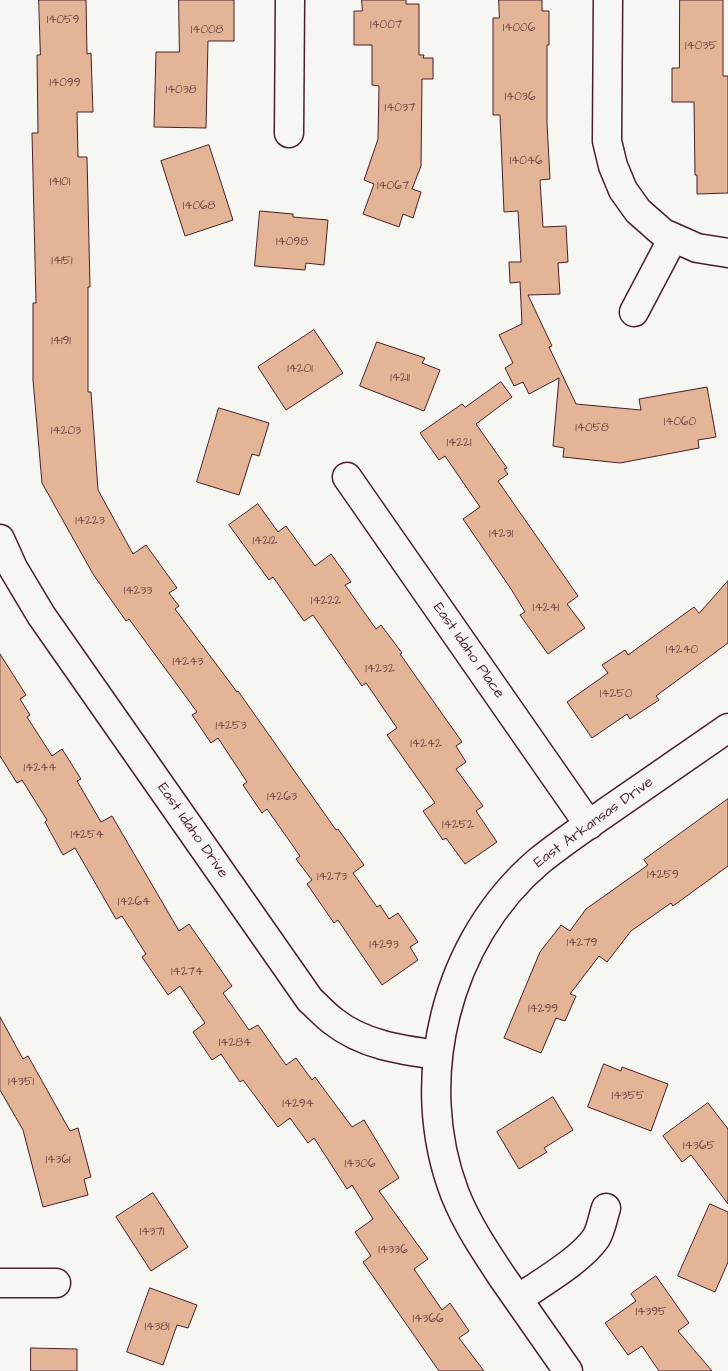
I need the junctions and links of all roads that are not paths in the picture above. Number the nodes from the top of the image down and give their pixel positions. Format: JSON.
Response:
{"nodes":[{"id":1,"x":290,"y":0,"type":"edge"},
{"id":2,"x":608,"y":0,"type":"edge"},
{"id":3,"x":289,"y":133,"type":"dead end"},
{"id":4,"x":673,"y":238,"type":"junction"},
{"id":5,"x":728,"y":253,"type":"edge"},
{"id":6,"x":634,"y":312,"type":"dead end"},
{"id":7,"x":347,"y":477,"type":"dead end"},
{"id":8,"x":0,"y":539,"type":"edge"},
{"id":9,"x":728,"y":728,"type":"edge"},
{"id":10,"x":589,"y":825,"type":"junction"},
{"id":11,"x":438,"y":1055,"type":"junction"},
{"id":12,"x":606,"y":1208,"type":"dead end"},
{"id":13,"x":0,"y":1282,"type":"edge"},
{"id":14,"x":56,"y":1282,"type":"dead end"},
{"id":15,"x":518,"y":1299,"type":"junction"},
{"id":16,"x":568,"y":1371,"type":"edge"}],
"edges":[{"from":1,"to":3,"type":"street"},
{"from":2,"to":4,"type":"street"},
{"from":4,"to":5,"type":"street"},
{"from":4,"to":6,"type":"street"},
{"from":7,"to":10,"type":"street","name":"East Idaho Place"},
{"from":8,"to":11,"type":"street","name":"East Idaho Drive"},
{"from":9,"to":10,"type":"street","name":"East Arkansas Drive"},
{"from":10,"to":11,"type":"street","name":"East Arkansas Drive"},
{"from":11,"to":15,"type":"street","name":"East Arkansas Drive"},
{"from":12,"to":15,"type":"street"},
{"from":13,"to":14,"type":"street"},
{"from":15,"to":16,"type":"street","name":"East Arkansas Drive"}]}
